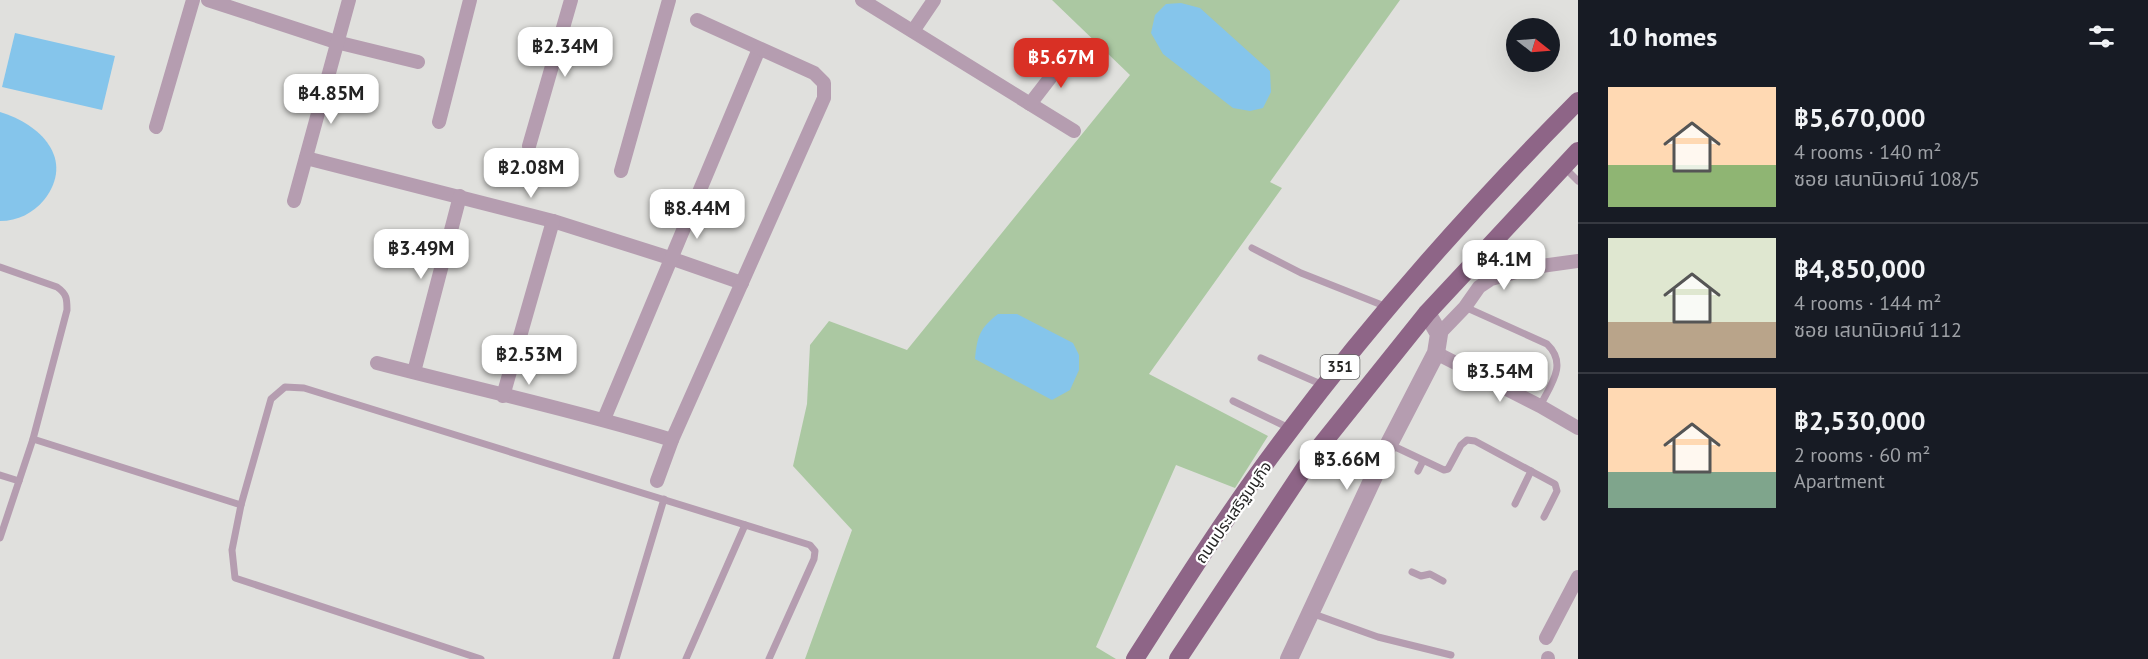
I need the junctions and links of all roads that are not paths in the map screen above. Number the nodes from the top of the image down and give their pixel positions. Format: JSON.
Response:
{"nodes":[{"id":1,"x":193,"y":0,"type":"edge"},
{"id":2,"x":208,"y":0,"type":"edge"},
{"id":3,"x":349,"y":0,"type":"edge"},
{"id":4,"x":470,"y":0,"type":"edge"},
{"id":5,"x":572,"y":0,"type":"edge"},
{"id":6,"x":669,"y":0,"type":"edge"},
{"id":7,"x":862,"y":0,"type":"edge"},
{"id":8,"x":934,"y":0,"type":"edge"},
{"id":9,"x":697,"y":20,"type":"dead end"},
{"id":10,"x":913,"y":31,"type":"junction"},
{"id":11,"x":336,"y":42,"type":"junction"},
{"id":12,"x":759,"y":49,"type":"junction"},
{"id":13,"x":1067,"y":56,"type":"dead end"},
{"id":14,"x":418,"y":62,"type":"dead end"},
{"id":15,"x":1578,"y":101,"type":"edge"},
{"id":16,"x":1030,"y":104,"type":"junction"},
{"id":17,"x":439,"y":122,"type":"dead end"},
{"id":18,"x":156,"y":127,"type":"dead end"},
{"id":19,"x":1074,"y":131,"type":"dead end"},
{"id":20,"x":529,"y":147,"type":"dead end"},
{"id":21,"x":1578,"y":151,"type":"edge"},
{"id":22,"x":306,"y":158,"type":"junction"},
{"id":23,"x":1563,"y":167,"type":"junction"},
{"id":24,"x":621,"y":171,"type":"dead end"},
{"id":25,"x":1578,"y":181,"type":"edge"},
{"id":26,"x":460,"y":196,"type":"junction"},
{"id":27,"x":294,"y":201,"type":"dead end"},
{"id":28,"x":553,"y":221,"type":"junction"},
{"id":29,"x":1252,"y":248,"type":"dead end"},
{"id":30,"x":673,"y":259,"type":"junction"},
{"id":31,"x":1578,"y":261,"type":"edge"},
{"id":32,"x":0,"y":267,"type":"edge"},
{"id":33,"x":742,"y":283,"type":"junction"},
{"id":34,"x":1465,"y":307,"type":"junction"},
{"id":35,"x":1389,"y":308,"type":"junction"},
{"id":36,"x":1427,"y":313,"type":"junction"},
{"id":37,"x":1439,"y":334,"type":"junction"},
{"id":38,"x":1436,"y":353,"type":"junction"},
{"id":39,"x":1261,"y":357,"type":"dead end"},
{"id":40,"x":377,"y":363,"type":"dead end"},
{"id":41,"x":414,"y":372,"type":"junction"},
{"id":42,"x":1325,"y":386,"type":"junction"},
{"id":43,"x":503,"y":396,"type":"junction"},
{"id":44,"x":1233,"y":401,"type":"dead end"},
{"id":45,"x":1540,"y":406,"type":"junction"},
{"id":46,"x":604,"y":419,"type":"junction"},
{"id":47,"x":1578,"y":428,"type":"edge"},
{"id":48,"x":1291,"y":429,"type":"junction"},
{"id":49,"x":33,"y":440,"type":"junction"},
{"id":50,"x":672,"y":440,"type":"junction"},
{"id":51,"x":1389,"y":444,"type":"junction"},
{"id":52,"x":1424,"y":460,"type":"junction"},
{"id":53,"x":1418,"y":471,"type":"dead end"},
{"id":54,"x":1531,"y":471,"type":"junction"},
{"id":55,"x":0,"y":475,"type":"edge"},
{"id":56,"x":19,"y":481,"type":"junction"},
{"id":57,"x":657,"y":481,"type":"dead end"},
{"id":58,"x":664,"y":499,"type":"junction"},
{"id":59,"x":1515,"y":504,"type":"dead end"},
{"id":60,"x":241,"y":505,"type":"junction"},
{"id":61,"x":1544,"y":517,"type":"dead end"},
{"id":62,"x":745,"y":525,"type":"junction"},
{"id":63,"x":0,"y":538,"type":"edge"},
{"id":64,"x":1412,"y":572,"type":"dead end"},
{"id":65,"x":1578,"y":577,"type":"edge"},
{"id":66,"x":1443,"y":581,"type":"dead end"},
{"id":67,"x":1311,"y":613,"type":"junction"},
{"id":68,"x":1546,"y":638,"type":"dead end"},
{"id":69,"x":1451,"y":655,"type":"dead end"},
{"id":70,"x":481,"y":659,"type":"edge"},
{"id":71,"x":616,"y":659,"type":"edge"},
{"id":72,"x":686,"y":659,"type":"edge"},
{"id":73,"x":769,"y":659,"type":"edge"},
{"id":74,"x":1135,"y":659,"type":"edge"},
{"id":75,"x":1178,"y":659,"type":"edge"},
{"id":76,"x":1289,"y":659,"type":"edge"}],
"edges":[{"from":1,"to":18,"type":"street"},
{"from":2,"to":11,"type":"street"},
{"from":3,"to":11,"type":"street"},
{"from":4,"to":17,"type":"street"},
{"from":5,"to":20,"type":"street"},
{"from":6,"to":24,"type":"street"},
{"from":7,"to":10,"type":"street"},
{"from":8,"to":10,"type":"street"},
{"from":9,"to":12,"type":"street"},
{"from":10,"to":16,"type":"street"},
{"from":11,"to":14,"type":"street"},
{"from":11,"to":22,"type":"street"},
{"from":12,"to":30,"type":"street"},
{"from":12,"to":33,"type":"street"},
{"from":13,"to":16,"type":"street"},
{"from":15,"to":35,"type":"main road","name":"ถนนประเสริฐมนูกิจ","number":"351"},
{"from":16,"to":19,"type":"street"},
{"from":21,"to":23,"type":"main road","name":"ถนนประเสริฐมนูกิจ","number":"351"},
{"from":22,"to":26,"type":"street"},
{"from":22,"to":27,"type":"street"},
{"from":23,"to":25,"type":"lane"},
{"from":23,"to":36,"type":"main road","name":"ถนนประเสริฐมนูกิจ","number":"351"},
{"from":26,"to":28,"type":"street"},
{"from":26,"to":41,"type":"street"},
{"from":28,"to":30,"type":"street"},
{"from":28,"to":43,"type":"street"},
{"from":29,"to":35,"type":"lane"},
{"from":30,"to":33,"type":"street"},
{"from":30,"to":46,"type":"street"},
{"from":31,"to":34,"type":"street"},
{"from":32,"to":49,"type":"lane"},
{"from":33,"to":50,"type":"street"},
{"from":34,"to":37,"type":"street"},
{"from":34,"to":45,"type":"lane"},
{"from":35,"to":42,"type":"main road","name":"ถนนประเสริฐมนูกิจ","number":"351"},
{"from":36,"to":37,"type":"street"},
{"from":36,"to":75,"type":"main road","name":"ถนนประเสริฐมนูกิจ","number":"351"},
{"from":37,"to":38,"type":"street"},
{"from":38,"to":45,"type":"street"},
{"from":38,"to":51,"type":"street"},
{"from":39,"to":42,"type":"lane"},
{"from":40,"to":41,"type":"street"},
{"from":41,"to":43,"type":"street"},
{"from":42,"to":48,"type":"main road","name":"ถนนประเสริฐมนูกิจ","number":"351"},
{"from":43,"to":46,"type":"street"},
{"from":44,"to":48,"type":"lane"},
{"from":45,"to":47,"type":"street"},
{"from":46,"to":50,"type":"street"},
{"from":48,"to":74,"type":"main road","name":"ถนนประเสริฐมนูกิจ","number":"351"},
{"from":49,"to":56,"type":"lane"},
{"from":49,"to":60,"type":"lane"},
{"from":50,"to":57,"type":"street"},
{"from":51,"to":52,"type":"lane"},
{"from":51,"to":67,"type":"street"},
{"from":52,"to":53,"type":"lane"},
{"from":52,"to":54,"type":"lane"},
{"from":54,"to":59,"type":"lane"},
{"from":54,"to":61,"type":"lane"},
{"from":55,"to":56,"type":"lane"},
{"from":56,"to":63,"type":"lane"},
{"from":58,"to":60,"type":"lane"},
{"from":58,"to":62,"type":"lane"},
{"from":58,"to":71,"type":"lane"},
{"from":60,"to":70,"type":"lane"},
{"from":62,"to":72,"type":"lane"},
{"from":62,"to":73,"type":"lane"},
{"from":64,"to":66,"type":"lane"},
{"from":65,"to":68,"type":"street"},
{"from":67,"to":69,"type":"lane"},
{"from":67,"to":76,"type":"street"}]}
